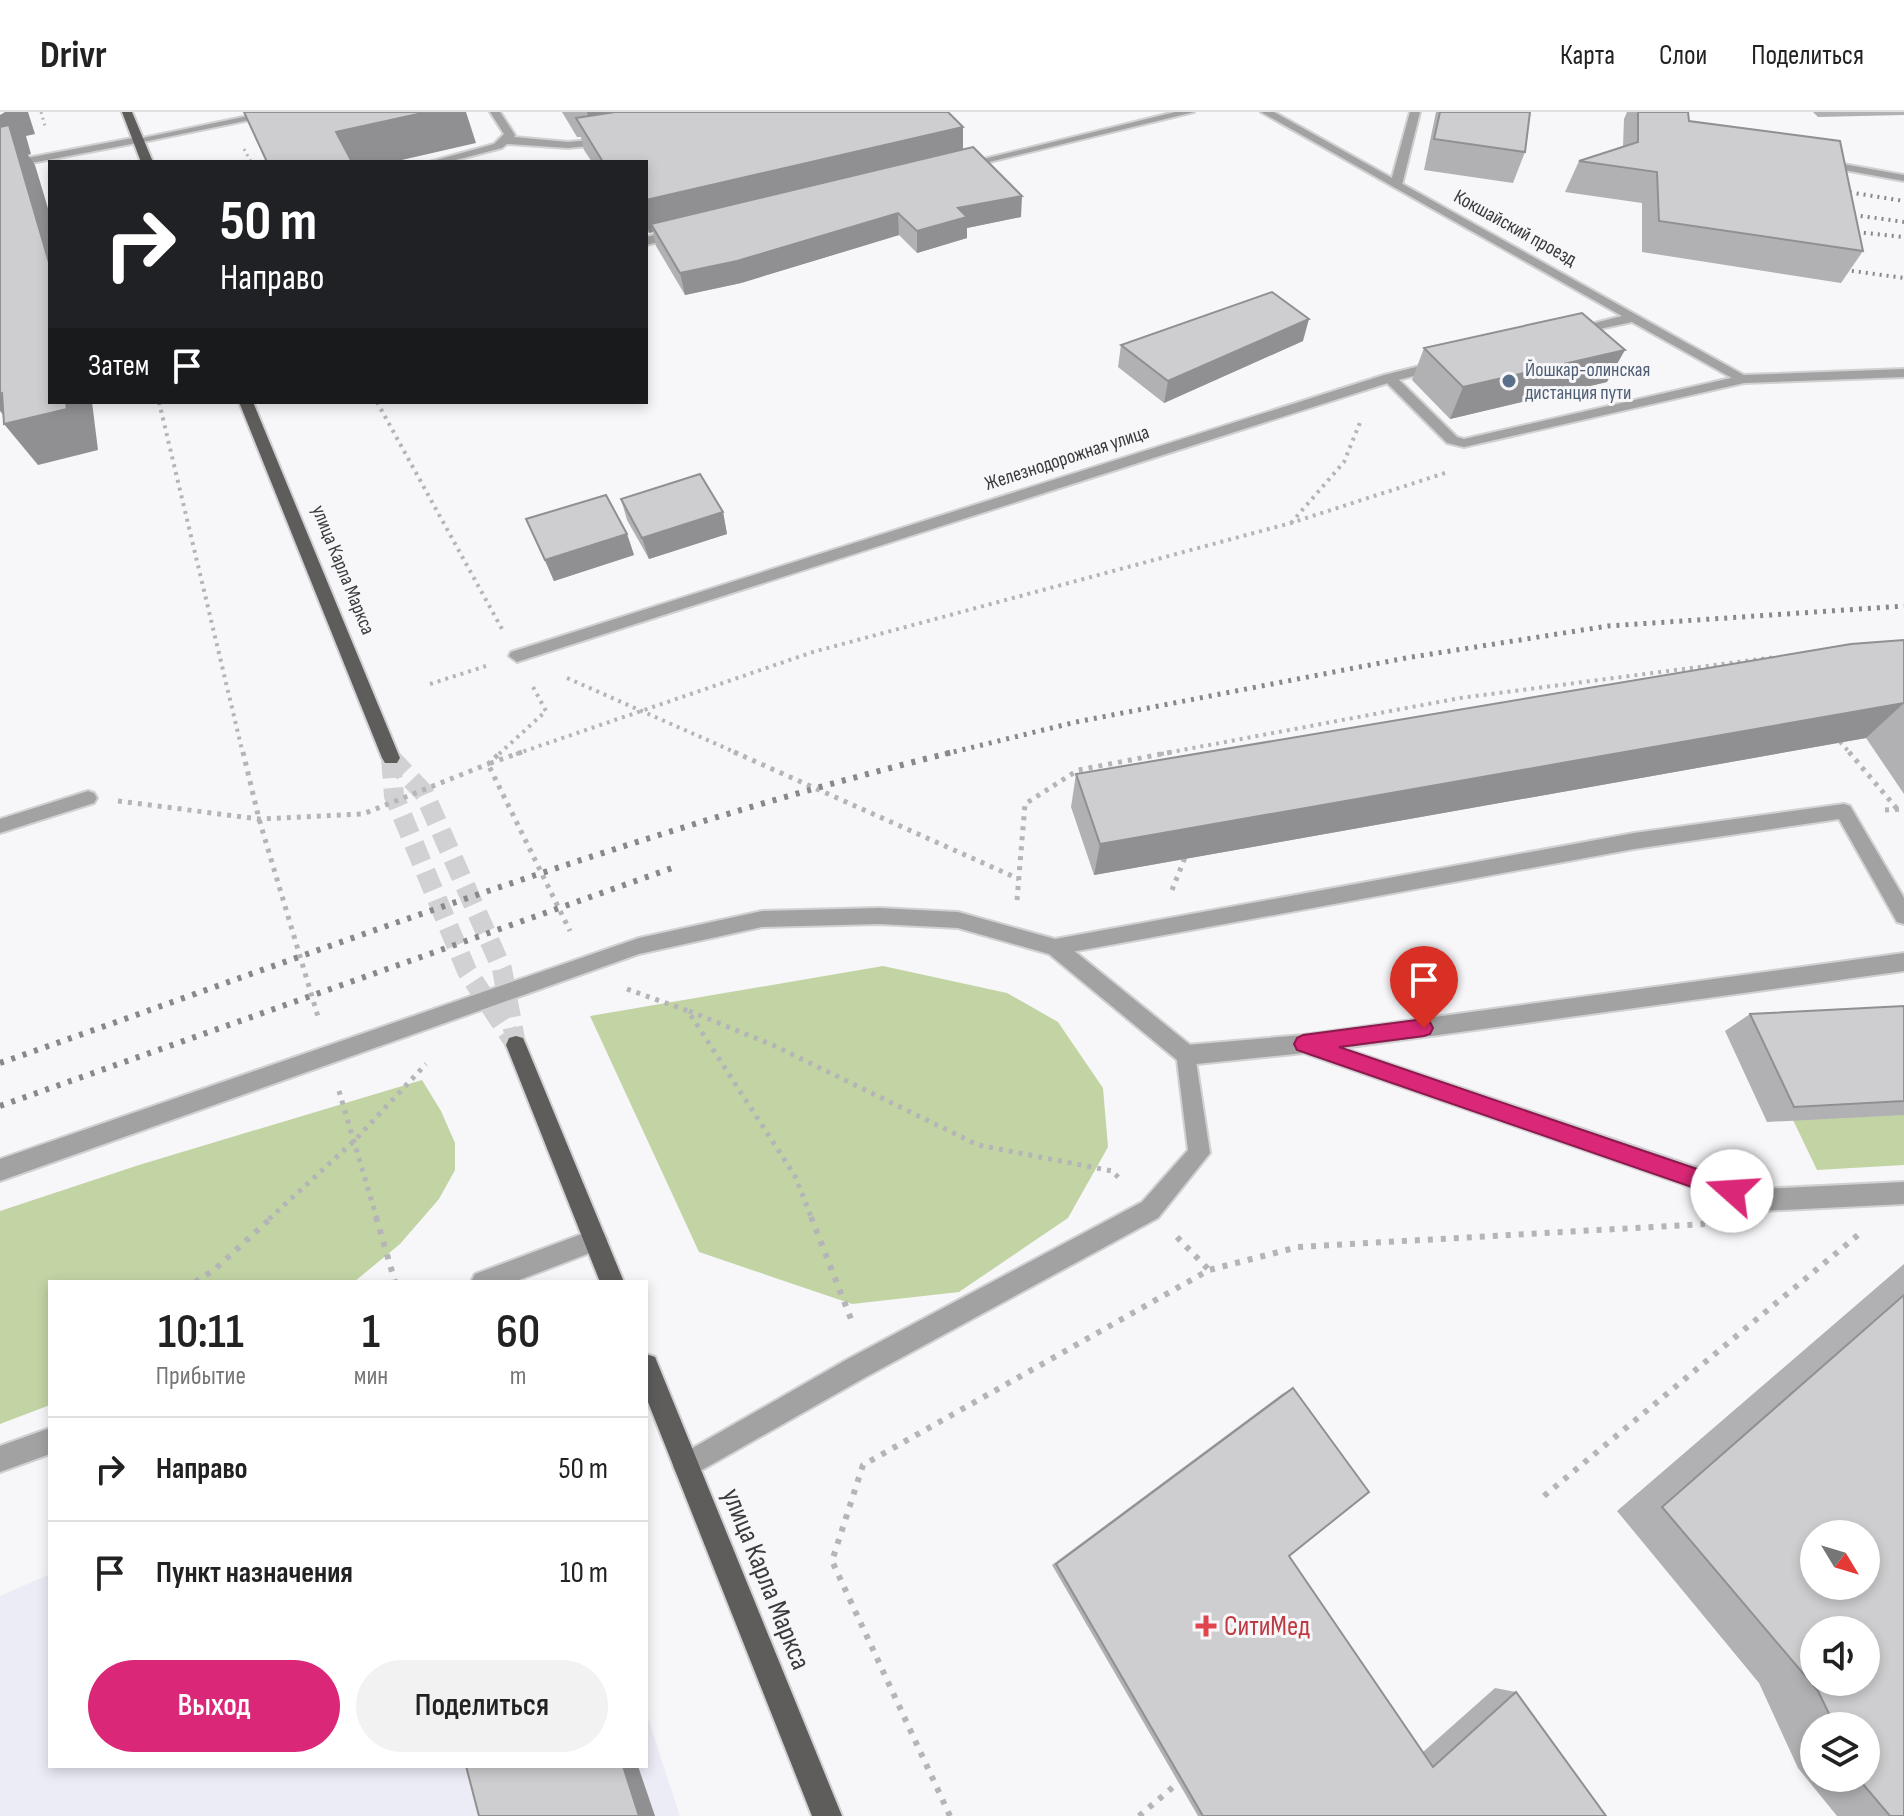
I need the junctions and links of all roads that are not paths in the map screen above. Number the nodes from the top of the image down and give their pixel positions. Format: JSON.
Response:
{"nodes":[{"id":1,"x":127,"y":112,"type":"edge"},
{"id":2,"x":284,"y":112,"type":"edge"},
{"id":3,"x":495,"y":112,"type":"edge"},
{"id":4,"x":1189,"y":112,"type":"edge"},
{"id":5,"x":1266,"y":112,"type":"edge"},
{"id":6,"x":1415,"y":112,"type":"edge"},
{"id":7,"x":622,"y":139,"type":"edge"},
{"id":8,"x":138,"y":140,"type":"junction"},
{"id":9,"x":504,"y":140,"type":"junction"},
{"id":10,"x":1803,"y":158,"type":"edge"},
{"id":11,"x":146,"y":160,"type":"edge"},
{"id":12,"x":443,"y":160,"type":"edge"},
{"id":13,"x":0,"y":166,"type":"edge"},
{"id":14,"x":941,"y":171,"type":"edge"},
{"id":15,"x":1904,"y":178,"type":"edge"},
{"id":16,"x":1396,"y":185,"type":"junction"},
{"id":17,"x":693,"y":230,"type":"edge"},
{"id":18,"x":648,"y":241,"type":"edge"},
{"id":19,"x":1635,"y":317,"type":"junction"},
{"id":20,"x":1558,"y":336,"type":"edge"},
{"id":21,"x":1451,"y":363,"type":"edge"},
{"id":22,"x":1904,"y":373,"type":"edge"},
{"id":23,"x":1389,"y":378,"type":"junction"},
{"id":24,"x":1744,"y":379,"type":"junction"},
{"id":25,"x":247,"y":404,"type":"edge"},
{"id":26,"x":517,"y":656,"type":"road end"},
{"id":27,"x":391,"y":758,"type":"dead end"},
{"id":28,"x":88,"y":798,"type":"road end"},
{"id":29,"x":0,"y":826,"type":"edge"},
{"id":30,"x":1904,"y":916,"type":"edge"},
{"id":31,"x":1055,"y":947,"type":"junction"},
{"id":32,"x":1904,"y":962,"type":"edge"},
{"id":33,"x":1303,"y":1044,"type":"junction"},
{"id":34,"x":516,"y":1045,"type":"tunnel mouth"},
{"id":35,"x":1187,"y":1055,"type":"junction"},
{"id":36,"x":0,"y":1170,"type":"edge"},
{"id":37,"x":1904,"y":1193,"type":"edge"},
{"id":38,"x":595,"y":1240,"type":"junction"},
{"id":39,"x":488,"y":1280,"type":"edge"},
{"id":40,"x":611,"y":1280,"type":"edge"},
{"id":41,"x":648,"y":1371,"type":"edge"},
{"id":42,"x":48,"y":1442,"type":"edge"},
{"id":43,"x":0,"y":1459,"type":"edge"},
{"id":44,"x":686,"y":1466,"type":"junction"},
{"id":45,"x":827,"y":1816,"type":"edge"}],
"edges":[{"from":1,"to":8,"type":"main road"},
{"from":2,"to":8,"type":"street"},
{"from":3,"to":9,"type":"street"},
{"from":4,"to":14,"type":"street"},
{"from":5,"to":16,"type":"street","name":"Кокшайский проезд"},
{"from":6,"to":16,"type":"street"},
{"from":7,"to":9,"type":"street"},
{"from":8,"to":11,"type":"main road"},
{"from":8,"to":13,"type":"street"},
{"from":9,"to":12,"type":"street"},
{"from":10,"to":15,"type":"street"},
{"from":16,"to":19,"type":"street","name":"Кокшайский проезд"},
{"from":17,"to":18,"type":"street"},
{"from":19,"to":20,"type":"street"},
{"from":19,"to":24,"type":"street","name":"Кокшайский проезд"},
{"from":21,"to":23,"type":"street","name":"Железнодорожная улица"},
{"from":22,"to":24,"type":"street"},
{"from":23,"to":24,"type":"street"},
{"from":23,"to":26,"type":"street","name":"Железнодорожная улица"},
{"from":25,"to":27,"type":"main road","name":"улица Карла Маркса"},
{"from":28,"to":29,"type":"street"},
{"from":30,"to":31,"type":"street"},
{"from":31,"to":35,"type":"street"},
{"from":31,"to":36,"type":"street"},
{"from":32,"to":33,"type":"street"},
{"from":33,"to":35,"type":"street"},
{"from":33,"to":37,"type":"street"},
{"from":34,"to":38,"type":"main road"},
{"from":35,"to":44,"type":"street"},
{"from":38,"to":39,"type":"street"},
{"from":38,"to":40,"type":"main road"},
{"from":41,"to":44,"type":"main road","name":"улица Карла Маркса"},
{"from":42,"to":43,"type":"street"},
{"from":44,"to":45,"type":"main road","name":"улица Карла Маркса"}]}
